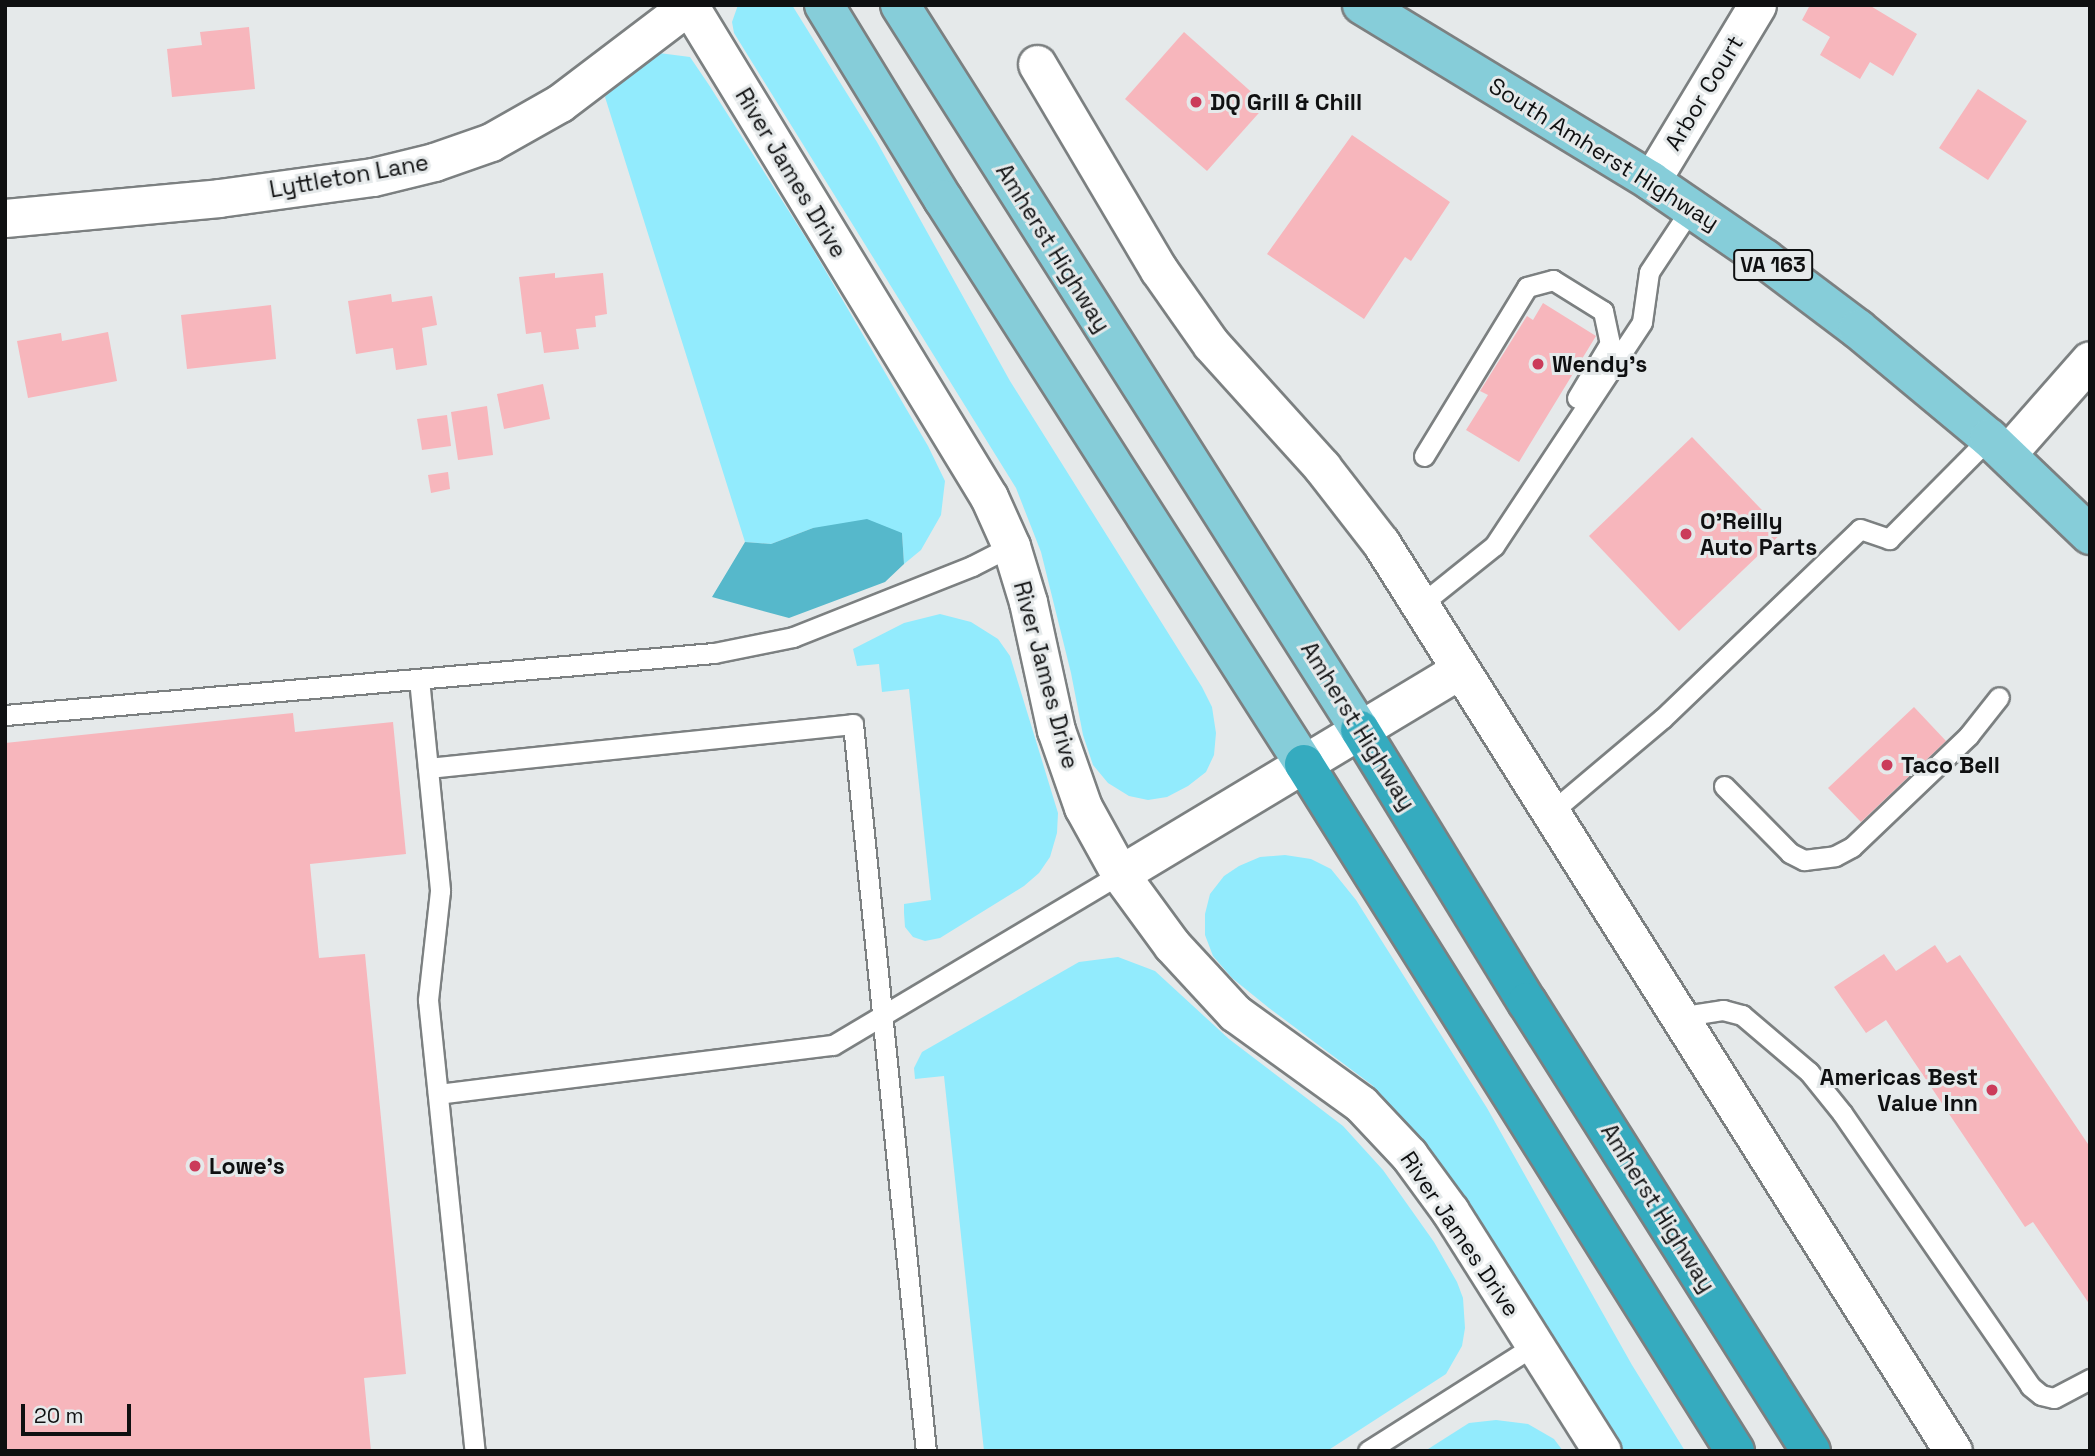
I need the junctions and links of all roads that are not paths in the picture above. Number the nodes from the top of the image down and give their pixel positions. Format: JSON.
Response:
{"nodes":[{"id":1,"x":689,"y":5,"type":"edge"},
{"id":2,"x":824,"y":5,"type":"edge"},
{"id":3,"x":900,"y":5,"type":"edge"},
{"id":4,"x":1362,"y":5,"type":"edge"},
{"id":5,"x":1757,"y":5,"type":"edge"},
{"id":6,"x":1037,"y":64,"type":"dead end"},
{"id":7,"x":1651,"y":181,"type":"junction"},
{"id":8,"x":1692,"y":207,"type":"junction"},
{"id":9,"x":5,"y":218,"type":"edge"},
{"id":10,"x":2090,"y":360,"type":"edge"},
{"id":11,"x":1569,"y":432,"type":"junction"},
{"id":12,"x":1998,"y":447,"type":"junction"},
{"id":13,"x":1424,"y":456,"type":"dead end"},
{"id":14,"x":2090,"y":535,"type":"edge"},
{"id":15,"x":1012,"y":546,"type":"junction"},
{"id":16,"x":1419,"y":606,"type":"junction"},
{"id":17,"x":1459,"y":670,"type":"junction"},
{"id":18,"x":419,"y":679,"type":"junction"},
{"id":19,"x":1999,"y":697,"type":"dead end"},
{"id":20,"x":5,"y":715,"type":"edge"},
{"id":21,"x":1360,"y":730,"type":"junction"},
{"id":22,"x":1304,"y":764,"type":"junction"},
{"id":23,"x":429,"y":768,"type":"junction"},
{"id":24,"x":1724,"y":786,"type":"dead end"},
{"id":25,"x":1549,"y":814,"type":"junction"},
{"id":26,"x":1120,"y":874,"type":"junction"},
{"id":27,"x":1678,"y":1017,"type":"junction"},
{"id":28,"x":883,"y":1018,"type":"junction"},
{"id":29,"x":438,"y":1094,"type":"junction"},
{"id":30,"x":1535,"y":1345,"type":"junction"},
{"id":31,"x":2090,"y":1379,"type":"edge"},
{"id":32,"x":475,"y":1451,"type":"edge"},
{"id":33,"x":926,"y":1451,"type":"edge"},
{"id":34,"x":1368,"y":1451,"type":"edge"},
{"id":35,"x":1602,"y":1451,"type":"edge"},
{"id":36,"x":1735,"y":1451,"type":"edge"},
{"id":37,"x":1811,"y":1451,"type":"edge"},
{"id":38,"x":1954,"y":1451,"type":"edge"}],
"edges":[{"from":1,"to":9,"type":"street","name":"Lyttleton Lane"},
{"from":1,"to":15,"type":"street","name":"River James Drive"},
{"from":2,"to":22,"type":"main road"},
{"from":3,"to":21,"type":"main road","name":"Amherst Highway"},
{"from":4,"to":7,"type":"main road","name":"South Amherst Highway","number":"VA 163"},
{"from":5,"to":7,"type":"street","name":"Arbor Court"},
{"from":6,"to":16,"type":"street"},
{"from":7,"to":8,"type":"main road","name":"South Amherst Highway","number":"VA 163"},
{"from":8,"to":11,"type":"lane"},
{"from":8,"to":12,"type":"main road","name":"South Amherst Highway","number":"VA 163"},
{"from":10,"to":12,"type":"street"},
{"from":11,"to":13,"type":"lane"},
{"from":11,"to":16,"type":"lane"},
{"from":12,"to":14,"type":"main road","name":"South Amherst Highway","number":"VA 163"},
{"from":12,"to":25,"type":"lane"},
{"from":15,"to":18,"type":"lane"},
{"from":15,"to":26,"type":"street","name":"River James Drive"},
{"from":16,"to":17,"type":"street"},
{"from":17,"to":21,"type":"street"},
{"from":17,"to":25,"type":"street"},
{"from":18,"to":20,"type":"lane"},
{"from":18,"to":23,"type":"lane"},
{"from":19,"to":24,"type":"lane"},
{"from":21,"to":22,"type":"street"},
{"from":21,"to":37,"type":"highway","name":"Amherst Highway"},
{"from":22,"to":26,"type":"street"},
{"from":22,"to":36,"type":"highway"},
{"from":23,"to":28,"type":"lane"},
{"from":23,"to":29,"type":"lane"},
{"from":25,"to":27,"type":"street"},
{"from":26,"to":28,"type":"lane"},
{"from":26,"to":30,"type":"street","name":"River James Drive"},
{"from":27,"to":31,"type":"lane"},
{"from":27,"to":38,"type":"street"},
{"from":28,"to":29,"type":"lane"},
{"from":28,"to":33,"type":"lane"},
{"from":29,"to":32,"type":"lane"},
{"from":30,"to":34,"type":"lane"},
{"from":30,"to":35,"type":"street","name":"River James Drive"}]}
